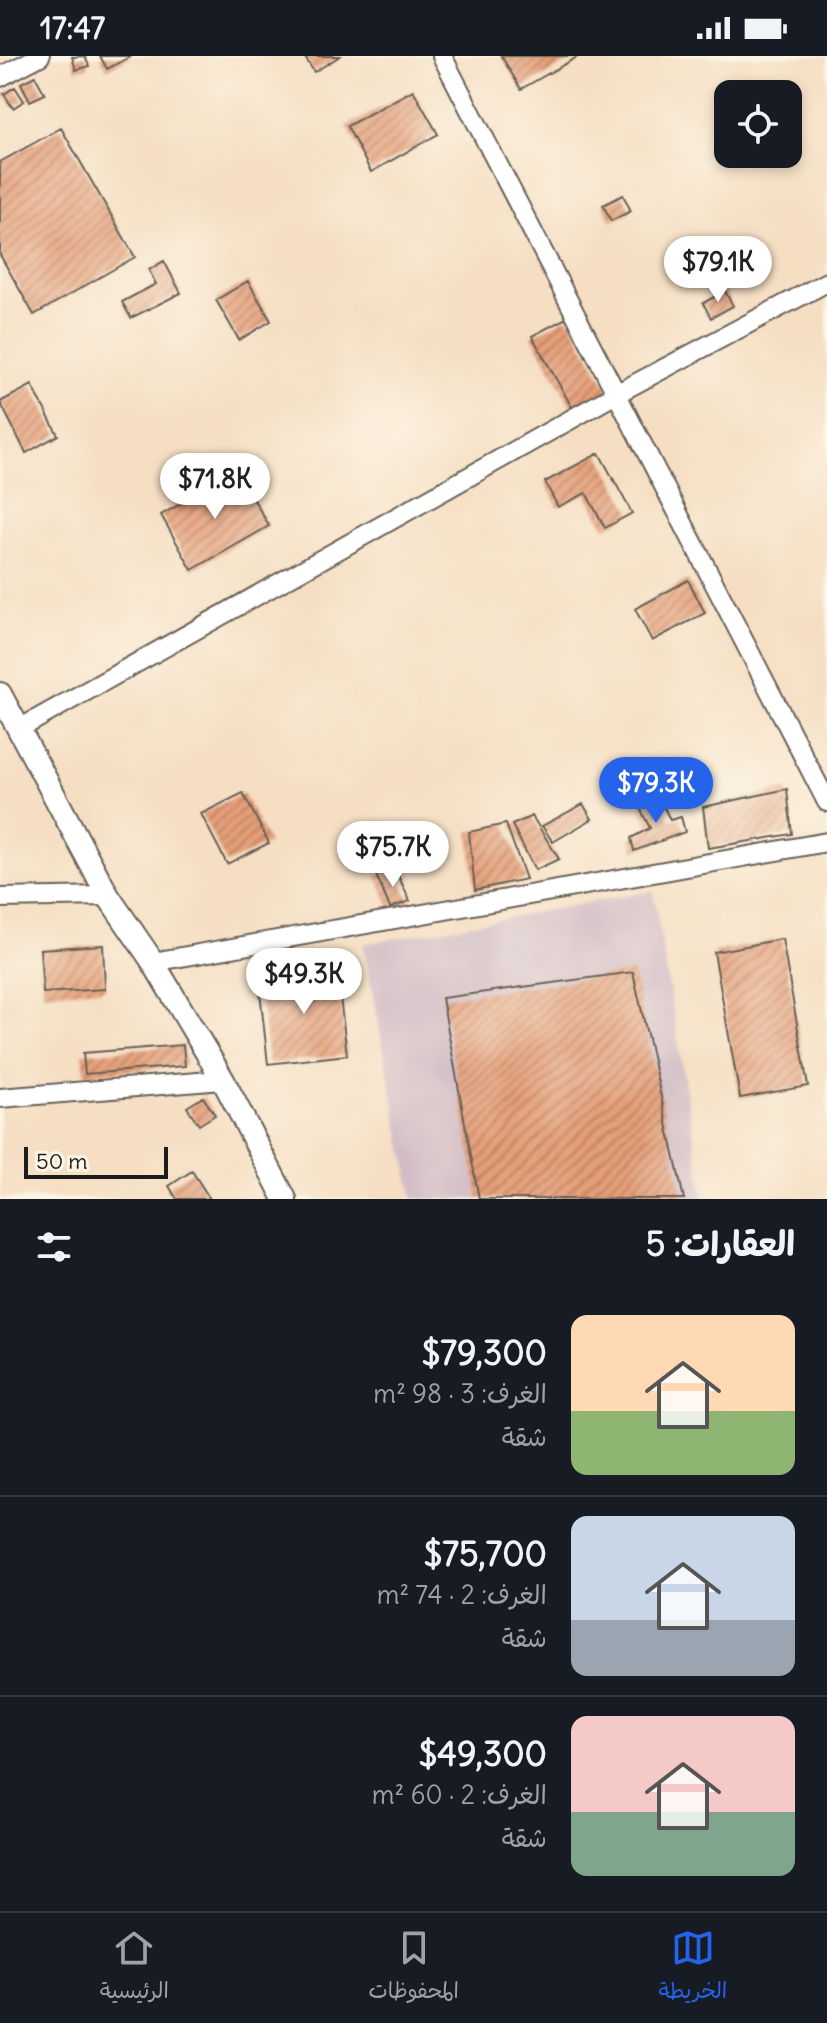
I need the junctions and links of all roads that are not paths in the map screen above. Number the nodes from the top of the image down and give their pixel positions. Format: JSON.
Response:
{"nodes":[{"id":1,"x":40,"y":56,"type":"edge"},
{"id":2,"x":442,"y":56,"type":"edge"},
{"id":3,"x":0,"y":77,"type":"edge"},
{"id":4,"x":827,"y":282,"type":"edge"},
{"id":5,"x":616,"y":394,"type":"junction"},
{"id":6,"x":0,"y":694,"type":"edge"},
{"id":7,"x":19,"y":729,"type":"junction"},
{"id":8,"x":827,"y":802,"type":"edge"},
{"id":9,"x":827,"y":842,"type":"edge"},
{"id":10,"x":108,"y":896,"type":"junction"},
{"id":11,"x":0,"y":898,"type":"edge"},
{"id":12,"x":153,"y":962,"type":"junction"},
{"id":13,"x":223,"y":1080,"type":"junction"},
{"id":14,"x":0,"y":1098,"type":"edge"},
{"id":15,"x":285,"y":1199,"type":"edge"}],
"edges":[{"from":1,"to":3,"type":"street"},
{"from":2,"to":5,"type":"street"},
{"from":4,"to":5,"type":"street"},
{"from":5,"to":7,"type":"street"},
{"from":5,"to":8,"type":"street"},
{"from":6,"to":7,"type":"street"},
{"from":7,"to":10,"type":"street"},
{"from":9,"to":12,"type":"street"},
{"from":10,"to":11,"type":"street"},
{"from":10,"to":12,"type":"street"},
{"from":12,"to":13,"type":"street"},
{"from":13,"to":14,"type":"street"},
{"from":13,"to":15,"type":"street"}]}
